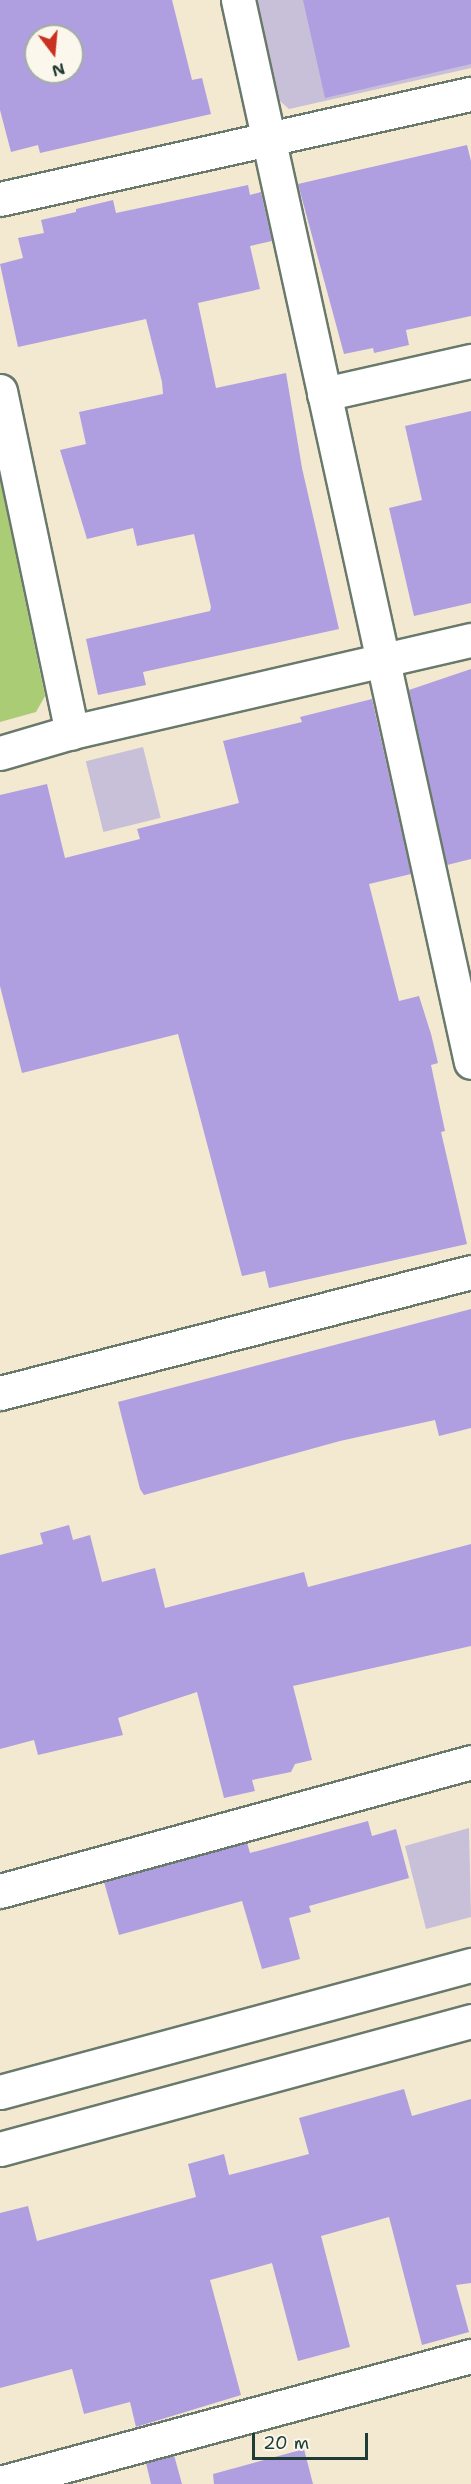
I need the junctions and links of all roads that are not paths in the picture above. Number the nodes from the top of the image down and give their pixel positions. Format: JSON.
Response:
{"nodes":[{"id":1,"x":238,"y":0,"type":"edge"},
{"id":2,"x":471,"y":94,"type":"edge"},
{"id":3,"x":269,"y":139,"type":"junction"},
{"id":4,"x":0,"y":199,"type":"edge"},
{"id":5,"x":471,"y":361,"type":"edge"},
{"id":6,"x":0,"y":391,"type":"edge"},
{"id":7,"x":324,"y":394,"type":"junction"},
{"id":8,"x":471,"y":640,"type":"edge"},
{"id":9,"x":381,"y":660,"type":"junction"},
{"id":10,"x":72,"y":732,"type":"junction"},
{"id":11,"x":0,"y":753,"type":"edge"},
{"id":12,"x":460,"y":961,"type":"edge"},
{"id":13,"x":471,"y":1062,"type":"edge"},
{"id":14,"x":471,"y":1272,"type":"edge"},
{"id":15,"x":0,"y":1394,"type":"edge"},
{"id":16,"x":471,"y":1762,"type":"edge"},
{"id":17,"x":0,"y":1891,"type":"edge"},
{"id":18,"x":471,"y":1965,"type":"edge"},
{"id":19,"x":471,"y":2021,"type":"edge"},
{"id":20,"x":0,"y":2092,"type":"edge"},
{"id":21,"x":0,"y":2149,"type":"edge"},
{"id":22,"x":471,"y":2356,"type":"edge"},
{"id":23,"x":0,"y":2484,"type":"edge"}],
"edges":[{"from":1,"to":3,"type":"street"},
{"from":2,"to":3,"type":"street"},
{"from":3,"to":4,"type":"street"},
{"from":3,"to":7,"type":"street"},
{"from":5,"to":7,"type":"street"},
{"from":6,"to":10,"type":"street"},
{"from":7,"to":9,"type":"street"},
{"from":8,"to":9,"type":"street"},
{"from":9,"to":10,"type":"street"},
{"from":9,"to":12,"type":"street"},
{"from":10,"to":11,"type":"street"},
{"from":12,"to":13,"type":"street"},
{"from":14,"to":15,"type":"street"},
{"from":16,"to":17,"type":"street"},
{"from":18,"to":20,"type":"street"},
{"from":19,"to":21,"type":"street"},
{"from":22,"to":23,"type":"street"}]}
